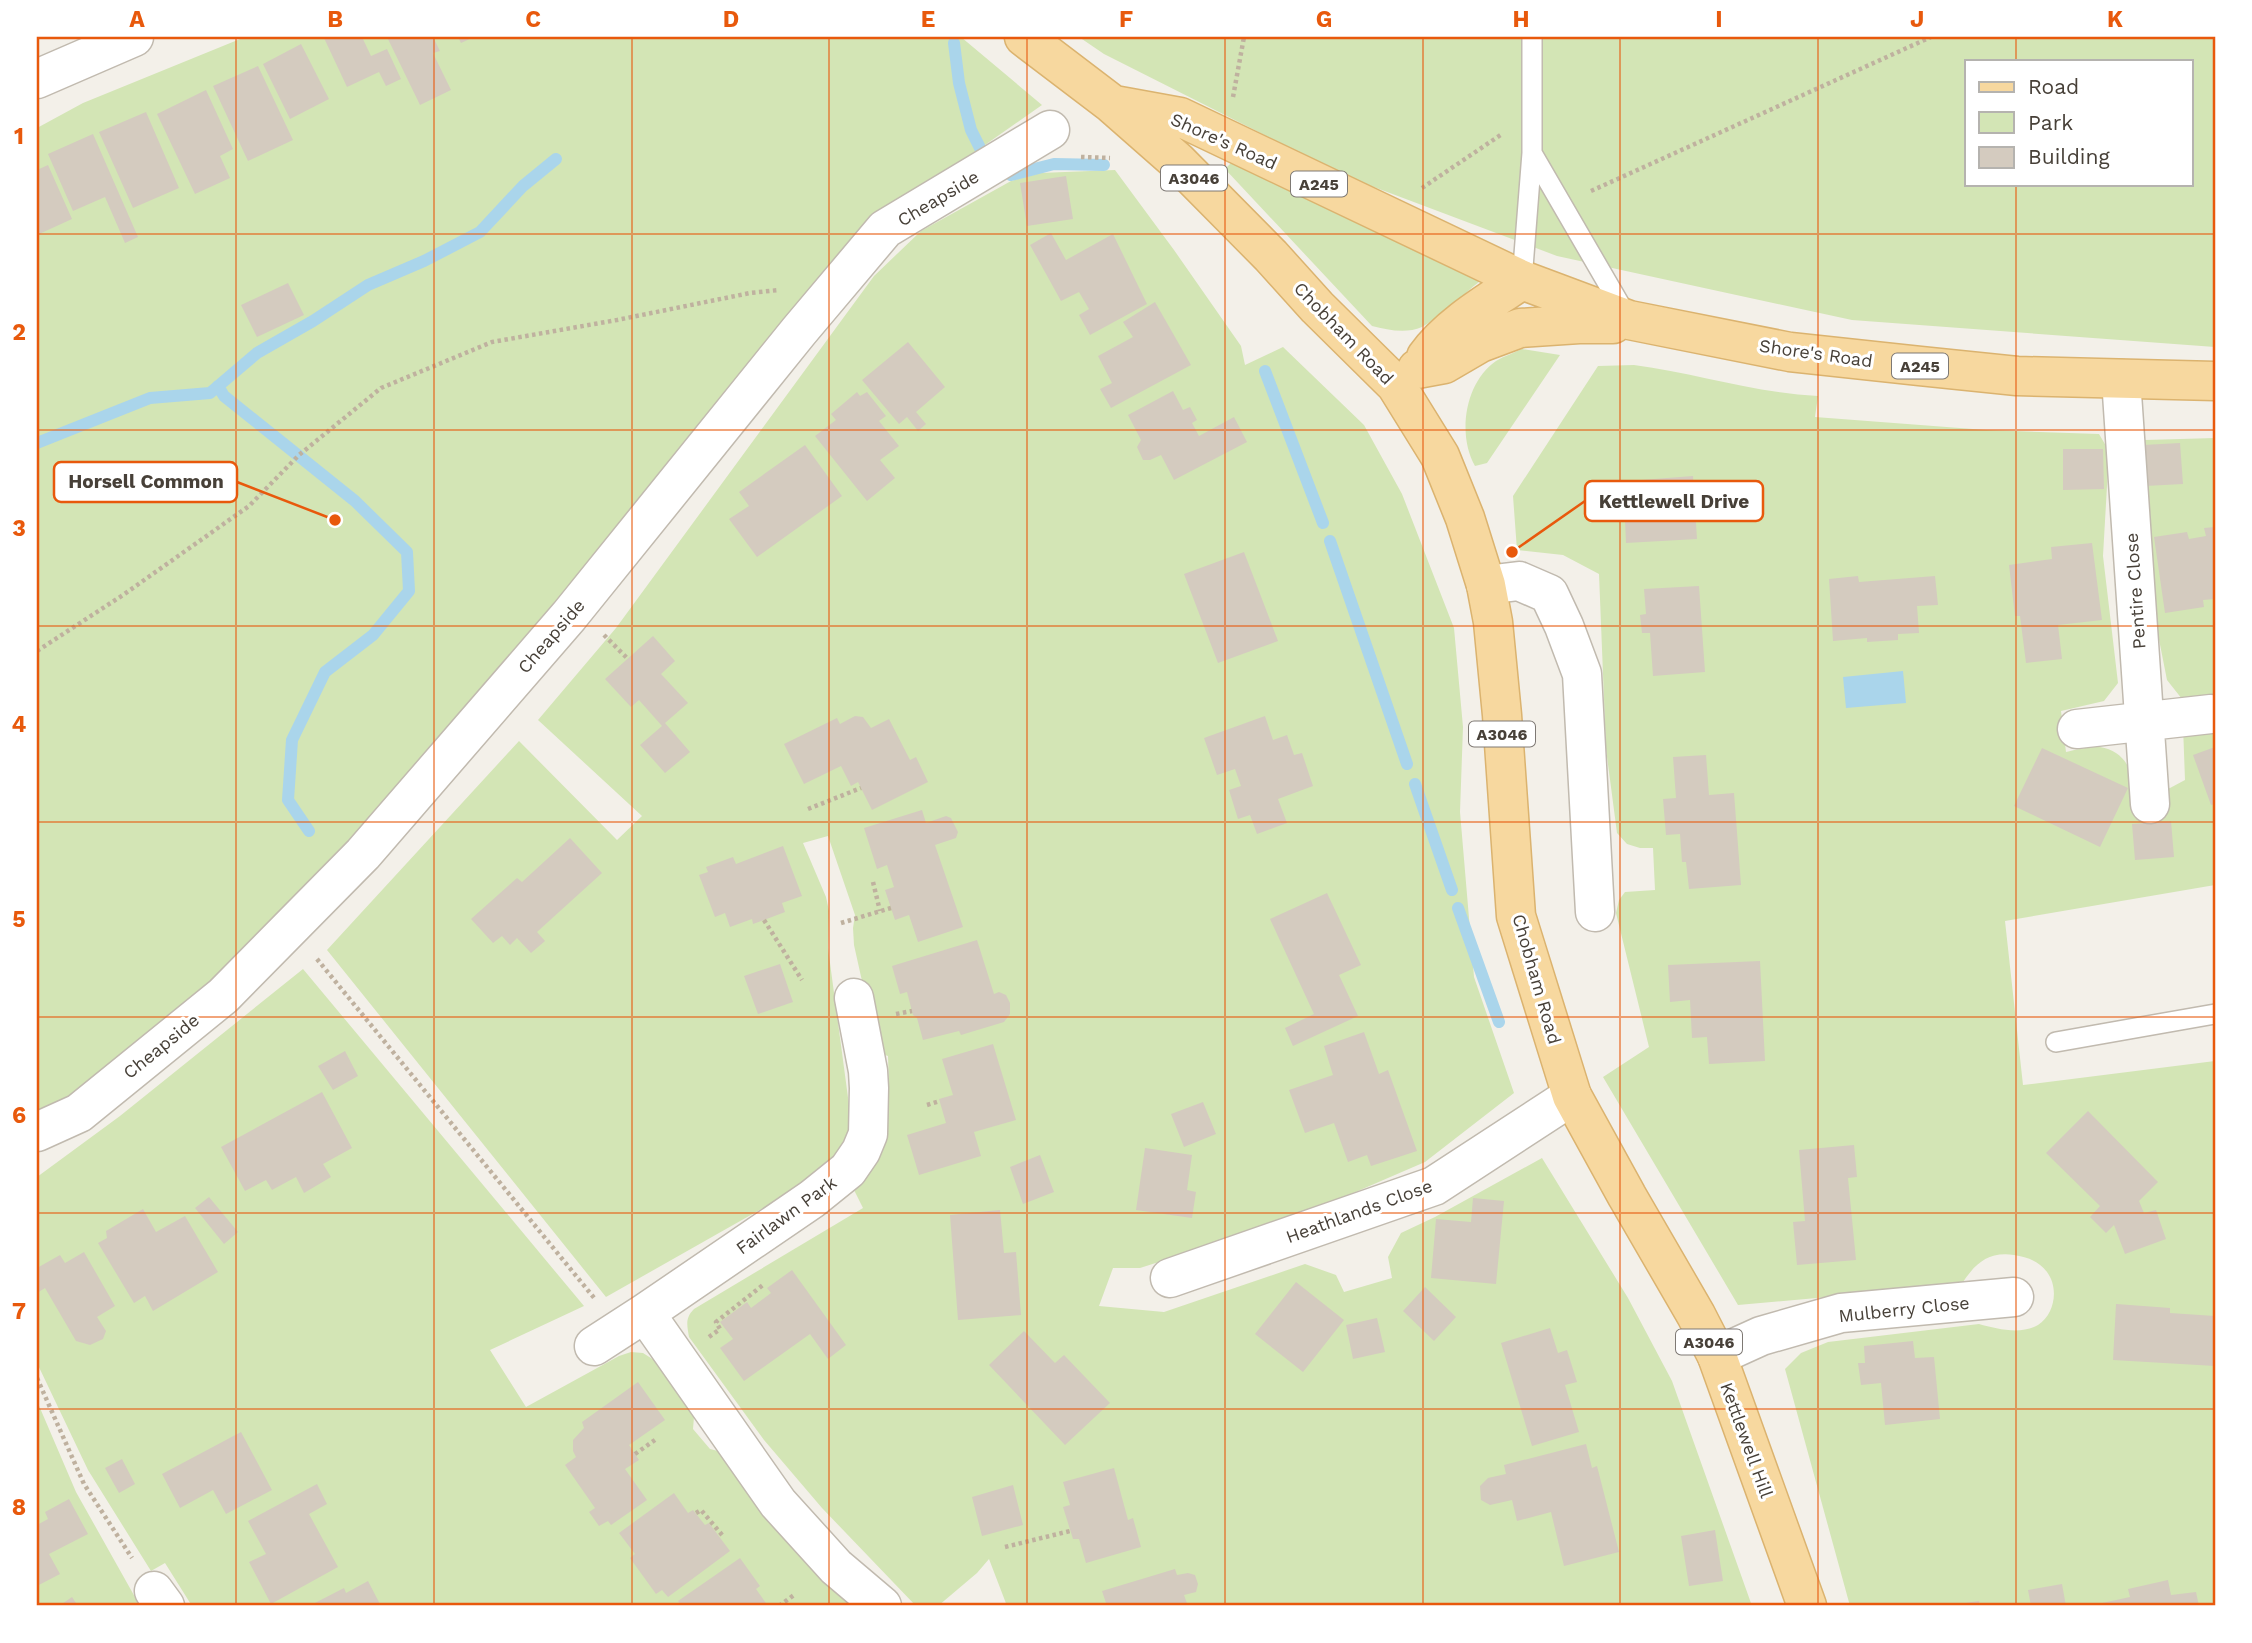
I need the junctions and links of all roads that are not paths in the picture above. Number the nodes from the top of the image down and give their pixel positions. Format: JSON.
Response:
{"nodes":[{"id":1,"x":134,"y":37,"type":"edge"},
{"id":2,"x":1024,"y":37,"type":"edge"},
{"id":3,"x":1532,"y":37,"type":"edge"},
{"id":4,"x":37,"y":79,"type":"edge"},
{"id":5,"x":1112,"y":104,"type":"junction"},
{"id":6,"x":1050,"y":130,"type":"dead end"},
{"id":7,"x":1532,"y":153,"type":"junction"},
{"id":8,"x":1522,"y":280,"type":"junction"},
{"id":9,"x":1629,"y":320,"type":"junction"},
{"id":10,"x":1407,"y":377,"type":"junction"},
{"id":11,"x":2121,"y":379,"type":"junction"},
{"id":12,"x":2215,"y":381,"type":"edge"},
{"id":13,"x":1486,"y":584,"type":"junction"},
{"id":14,"x":2210,"y":713,"type":"dead end"},
{"id":15,"x":2144,"y":722,"type":"junction"},
{"id":16,"x":2077,"y":729,"type":"dead end"},
{"id":17,"x":2150,"y":804,"type":"dead end"},
{"id":18,"x":1595,"y":912,"type":"dead end"},
{"id":19,"x":854,"y":998,"type":"dead end"},
{"id":20,"x":2215,"y":1014,"type":"edge"},
{"id":21,"x":2056,"y":1042,"type":"dead end"},
{"id":22,"x":1572,"y":1096,"type":"junction"},
{"id":23,"x":37,"y":1132,"type":"edge"},
{"id":24,"x":1170,"y":1278,"type":"dead end"},
{"id":25,"x":2014,"y":1297,"type":"dead end"},
{"id":26,"x":1717,"y":1356,"type":"junction"},
{"id":27,"x":881,"y":1606,"type":"edge"},
{"id":28,"x":1807,"y":1606,"type":"edge"}],
"edges":[{"from":1,"to":4,"type":"street"},
{"from":2,"to":5,"type":"main road","name":"Chobham Road","number":"A3046"},
{"from":3,"to":7,"type":"lane"},
{"from":5,"to":8,"type":"main road","name":"Shore's Road","number":"A245"},
{"from":5,"to":10,"type":"main road","name":"Chobham Road","number":"A3046"},
{"from":6,"to":23,"type":"street","name":"Cheapside"},
{"from":7,"to":8,"type":"lane"},
{"from":7,"to":9,"type":"lane"},
{"from":8,"to":9,"type":"main road","name":"Shore's Road","number":"A245"},
{"from":8,"to":10,"type":"main road"},
{"from":9,"to":10,"type":"main road","name":"Shore's Road","number":"A245"},
{"from":9,"to":11,"type":"main road","name":"Shore's Road","number":"A245"},
{"from":10,"to":13,"type":"main road","name":"Chobham Road","number":"A3046"},
{"from":11,"to":12,"type":"main road","name":"Shore's Road","number":"A245"},
{"from":11,"to":15,"type":"street","name":"Pentire Close"},
{"from":13,"to":18,"type":"street"},
{"from":13,"to":22,"type":"main road","name":"Chobham Road","number":"A3046"},
{"from":14,"to":15,"type":"street"},
{"from":15,"to":16,"type":"street"},
{"from":15,"to":17,"type":"street","name":"Pentire Close"},
{"from":19,"to":27,"type":"street","name":"Fairlawn Park"},
{"from":20,"to":21,"type":"lane"},
{"from":22,"to":24,"type":"street","name":"Heathlands Close"},
{"from":22,"to":26,"type":"main road","name":"Kettlewell Hill","number":"A3046"},
{"from":25,"to":26,"type":"street","name":"Mulberry Close"},
{"from":26,"to":28,"type":"main road","name":"Kettlewell Hill","number":"A3046"}]}
